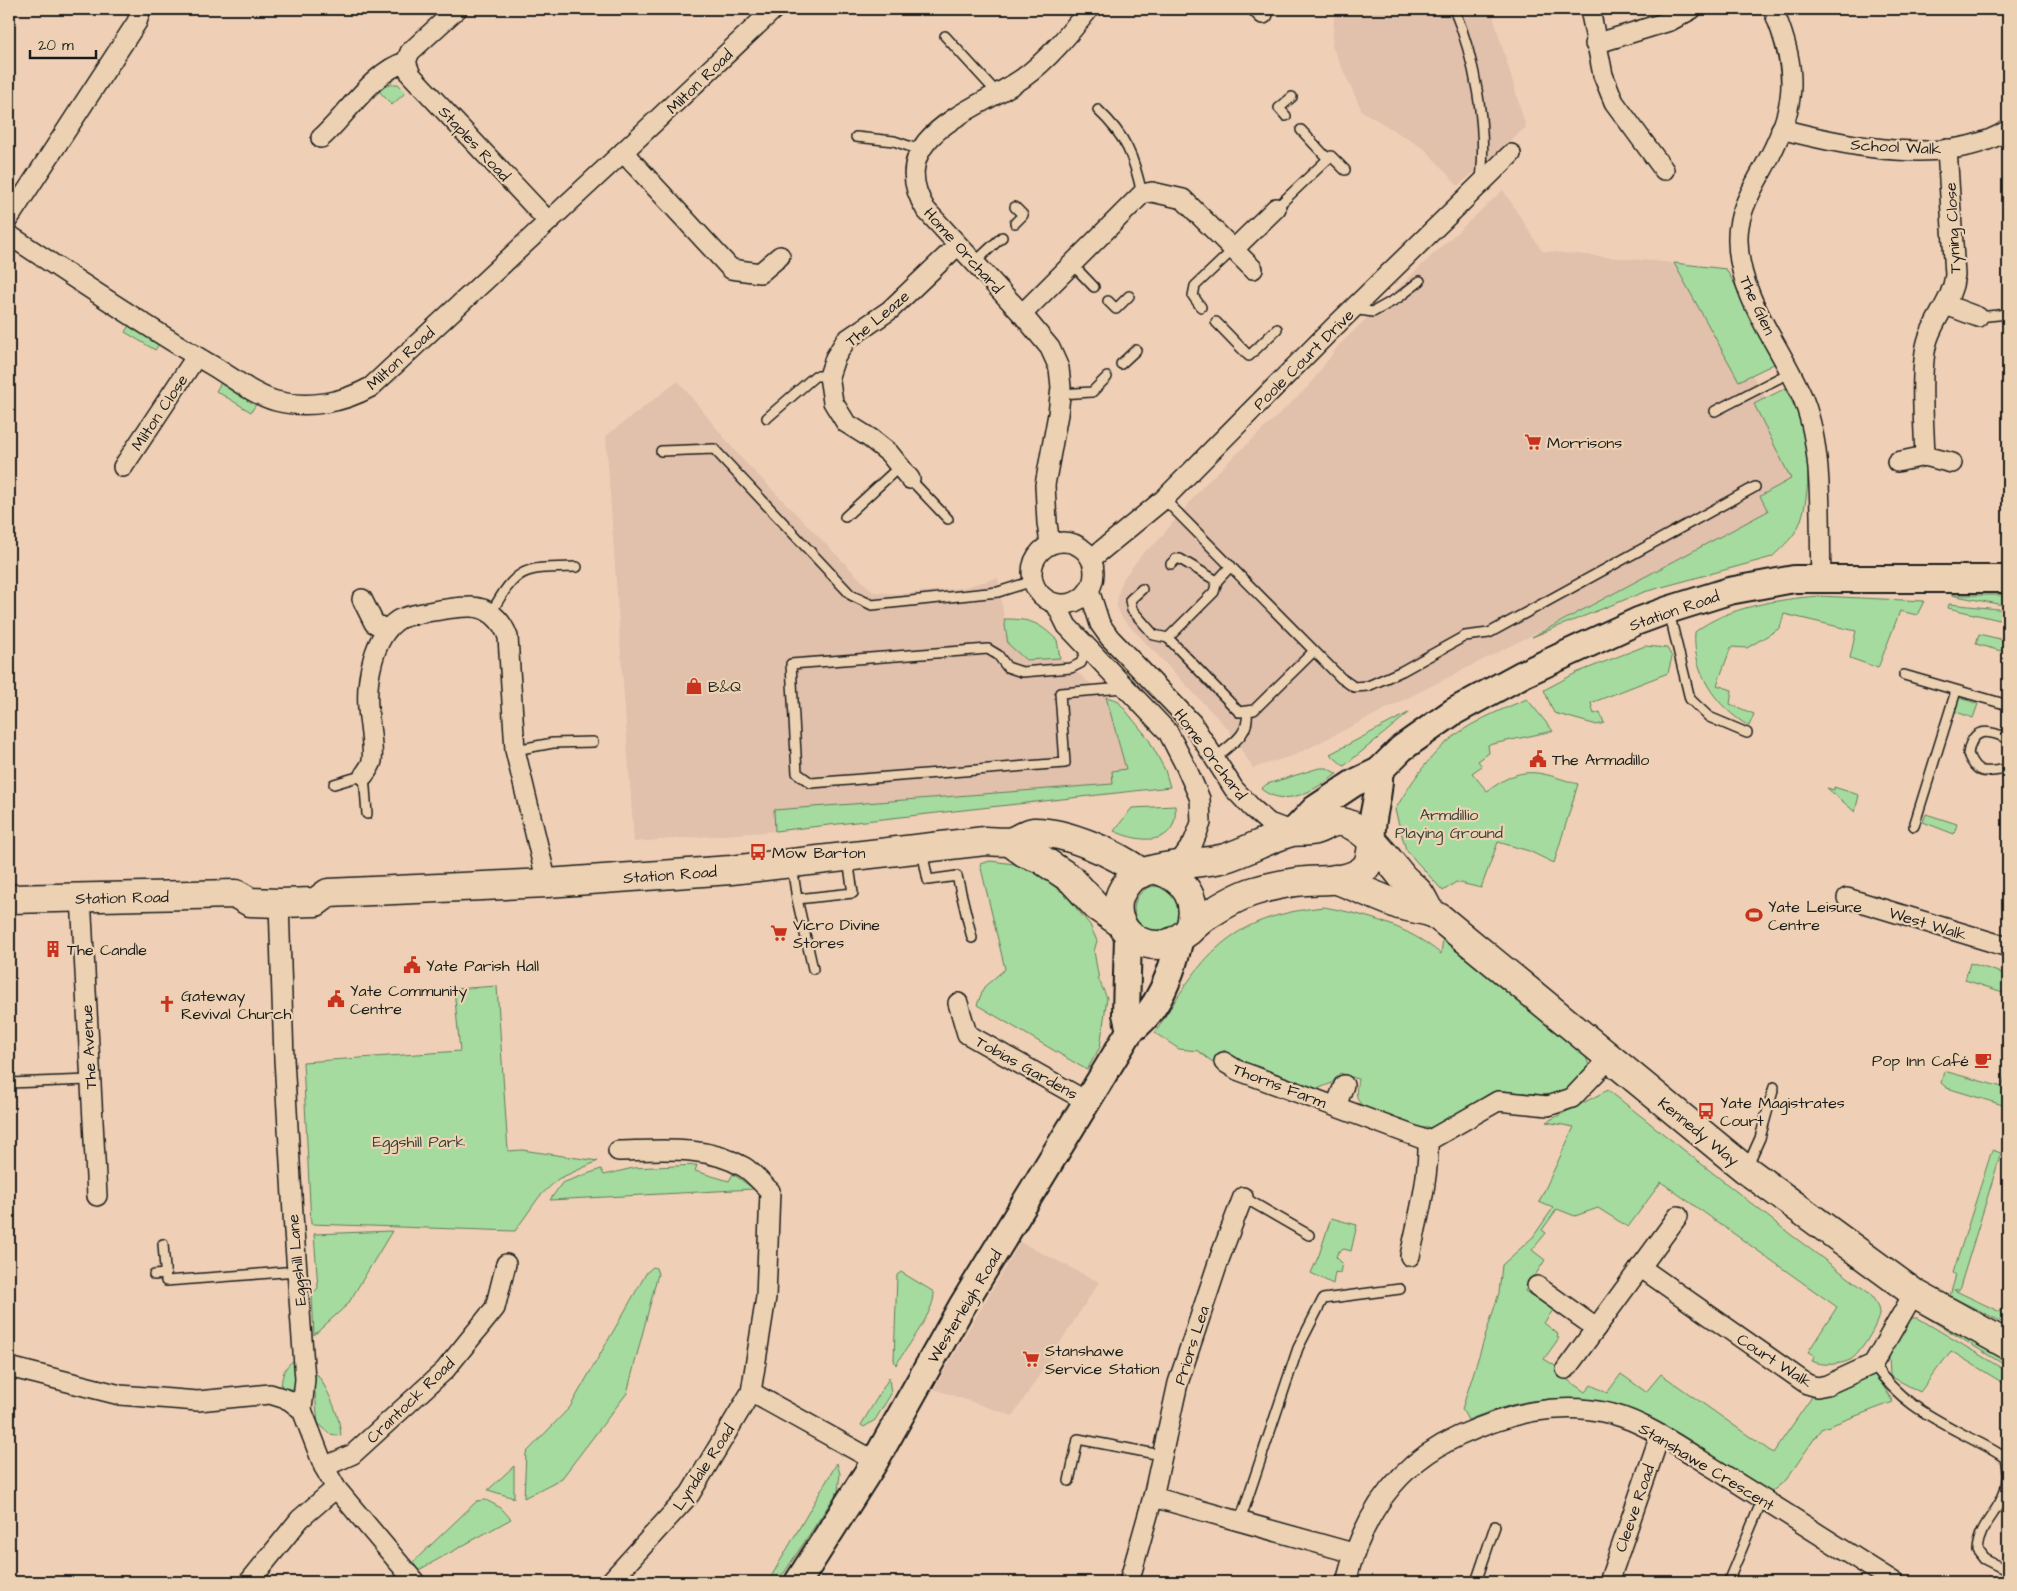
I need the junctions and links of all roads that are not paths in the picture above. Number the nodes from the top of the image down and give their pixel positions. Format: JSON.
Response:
{"nodes":[{"id":1,"x":141,"y":9,"type":"edge"},
{"id":2,"x":457,"y":9,"type":"edge"},
{"id":3,"x":774,"y":9,"type":"edge"},
{"id":4,"x":1089,"y":9,"type":"edge"},
{"id":5,"x":1454,"y":9,"type":"edge"},
{"id":6,"x":1590,"y":9,"type":"edge"},
{"id":7,"x":1692,"y":9,"type":"edge"},
{"id":8,"x":1773,"y":9,"type":"edge"},
{"id":9,"x":945,"y":36,"type":"dead end"},
{"id":10,"x":1595,"y":44,"type":"junction"},
{"id":11,"x":406,"y":62,"type":"junction"},
{"id":12,"x":998,"y":94,"type":"junction"},
{"id":13,"x":1292,"y":96,"type":"dead end"},
{"id":14,"x":1098,"y":110,"type":"dead end"},
{"id":15,"x":1286,"y":116,"type":"dead end"},
{"id":16,"x":1781,"y":129,"type":"junction"},
{"id":17,"x":1301,"y":130,"type":"dead end"},
{"id":18,"x":2008,"y":130,"type":"edge"},
{"id":19,"x":856,"y":137,"type":"dead end"},
{"id":20,"x":321,"y":138,"type":"dead end"},
{"id":21,"x":1947,"y":149,"type":"junction"},
{"id":22,"x":920,"y":150,"type":"junction"},
{"id":23,"x":624,"y":152,"type":"junction"},
{"id":24,"x":1511,"y":154,"type":"dead end"},
{"id":25,"x":1328,"y":158,"type":"junction"},
{"id":26,"x":1345,"y":170,"type":"dead end"},
{"id":27,"x":1664,"y":170,"type":"dead end"},
{"id":28,"x":1480,"y":187,"type":"junction"},
{"id":29,"x":1142,"y":194,"type":"junction"},
{"id":30,"x":1015,"y":206,"type":"dead end"},
{"id":31,"x":1276,"y":208,"type":"joint"},
{"id":32,"x":9,"y":218,"type":"edge"},
{"id":33,"x":548,"y":221,"type":"junction"},
{"id":34,"x":1015,"y":223,"type":"dead end"},
{"id":35,"x":9,"y":235,"type":"edge"},
{"id":36,"x":1002,"y":237,"type":"dead end"},
{"id":37,"x":957,"y":246,"type":"junction"},
{"id":38,"x":1234,"y":249,"type":"junction"},
{"id":39,"x":780,"y":256,"type":"dead end"},
{"id":40,"x":974,"y":263,"type":"junction"},
{"id":41,"x":1072,"y":264,"type":"junction"},
{"id":42,"x":1253,"y":269,"type":"dead end"},
{"id":43,"x":1420,"y":281,"type":"dead end"},
{"id":44,"x":1094,"y":287,"type":"dead end"},
{"id":45,"x":1129,"y":296,"type":"dead end"},
{"id":46,"x":1108,"y":301,"type":"dead end"},
{"id":47,"x":1946,"y":305,"type":"junction"},
{"id":48,"x":1201,"y":307,"type":"dead end"},
{"id":49,"x":1352,"y":309,"type":"junction"},
{"id":50,"x":1022,"y":314,"type":"junction"},
{"id":51,"x":2008,"y":314,"type":"edge"},
{"id":52,"x":1978,"y":316,"type":"joint"},
{"id":53,"x":1216,"y":322,"type":"dead end"},
{"id":54,"x":1277,"y":329,"type":"dead end"},
{"id":55,"x":1136,"y":350,"type":"dead end"},
{"id":56,"x":196,"y":356,"type":"junction"},
{"id":57,"x":1121,"y":364,"type":"dead end"},
{"id":58,"x":1791,"y":372,"type":"junction"},
{"id":59,"x":830,"y":376,"type":"junction"},
{"id":60,"x":1107,"y":377,"type":"dead end"},
{"id":61,"x":1060,"y":394,"type":"junction"},
{"id":62,"x":1715,"y":411,"type":"dead end"},
{"id":63,"x":767,"y":418,"type":"dead end"},
{"id":64,"x":661,"y":451,"type":"dead end"},
{"id":65,"x":1924,"y":456,"type":"junction"},
{"id":66,"x":1897,"y":462,"type":"dead end"},
{"id":67,"x":1952,"y":463,"type":"dead end"},
{"id":68,"x":123,"y":467,"type":"dead end"},
{"id":69,"x":904,"y":473,"type":"junction"},
{"id":70,"x":1755,"y":487,"type":"dead end"},
{"id":71,"x":1164,"y":499,"type":"junction"},
{"id":72,"x":845,"y":517,"type":"dead end"},
{"id":73,"x":948,"y":519,"type":"dead end"},
{"id":74,"x":1050,"y":544,"type":"junction"},
{"id":75,"x":1091,"y":559,"type":"junction"},
{"id":76,"x":1171,"y":564,"type":"dead end"},
{"id":77,"x":1231,"y":566,"type":"junction"},
{"id":78,"x":577,"y":567,"type":"dead end"},
{"id":79,"x":1821,"y":578,"type":"junction"},
{"id":80,"x":2008,"y":580,"type":"edge"},
{"id":81,"x":1032,"y":581,"type":"junction"},
{"id":82,"x":1217,"y":581,"type":"junction"},
{"id":83,"x":1142,"y":589,"type":"dead end"},
{"id":84,"x":1090,"y":590,"type":"junction"},
{"id":85,"x":362,"y":599,"type":"dead end"},
{"id":86,"x":1056,"y":604,"type":"junction"},
{"id":87,"x":1668,"y":610,"type":"junction"},
{"id":88,"x":491,"y":613,"type":"junction"},
{"id":89,"x":387,"y":630,"type":"junction"},
{"id":90,"x":1168,"y":638,"type":"junction"},
{"id":91,"x":1087,"y":647,"type":"junction"},
{"id":92,"x":1314,"y":651,"type":"junction"},
{"id":93,"x":1904,"y":675,"type":"dead end"},
{"id":94,"x":1126,"y":688,"type":"junction"},
{"id":95,"x":1956,"y":691,"type":"junction"},
{"id":96,"x":2008,"y":705,"type":"edge"},
{"id":97,"x":1247,"y":712,"type":"junction"},
{"id":98,"x":1747,"y":734,"type":"dead end"},
{"id":99,"x":2008,"y":739,"type":"edge"},
{"id":100,"x":593,"y":742,"type":"dead end"},
{"id":101,"x":515,"y":750,"type":"junction"},
{"id":102,"x":1214,"y":758,"type":"junction"},
{"id":103,"x":2008,"y":769,"type":"edge"},
{"id":104,"x":1379,"y":771,"type":"junction"},
{"id":105,"x":364,"y":774,"type":"junction"},
{"id":106,"x":334,"y":784,"type":"dead end"},
{"id":107,"x":367,"y":814,"type":"dead end"},
{"id":108,"x":1914,"y":826,"type":"dead end"},
{"id":109,"x":1293,"y":832,"type":"junction"},
{"id":110,"x":1010,"y":842,"type":"junction"},
{"id":111,"x":1372,"y":843,"type":"junction"},
{"id":112,"x":921,"y":848,"type":"junction"},
{"id":113,"x":848,"y":857,"type":"junction"},
{"id":114,"x":791,"y":864,"type":"junction"},
{"id":115,"x":1159,"y":869,"type":"junction"},
{"id":116,"x":1335,"y":879,"type":"junction"},
{"id":117,"x":547,"y":884,"type":"junction"},
{"id":118,"x":328,"y":893,"type":"junction"},
{"id":119,"x":236,"y":894,"type":"junction"},
{"id":120,"x":81,"y":897,"type":"junction"},
{"id":121,"x":1847,"y":898,"type":"dead end"},
{"id":122,"x":9,"y":899,"type":"edge"},
{"id":123,"x":797,"y":899,"type":"junction"},
{"id":124,"x":279,"y":902,"type":"junction"},
{"id":125,"x":1430,"y":912,"type":"junction"},
{"id":126,"x":1123,"y":928,"type":"junction"},
{"id":127,"x":1184,"y":934,"type":"junction"},
{"id":128,"x":972,"y":938,"type":"dead end"},
{"id":129,"x":2008,"y":947,"type":"edge"},
{"id":130,"x":813,"y":968,"type":"dead end"},
{"id":131,"x":958,"y":1003,"type":"dead end"},
{"id":132,"x":1130,"y":1031,"type":"junction"},
{"id":133,"x":1610,"y":1058,"type":"junction"},
{"id":134,"x":1224,"y":1062,"type":"dead end"},
{"id":135,"x":89,"y":1080,"type":"junction"},
{"id":136,"x":9,"y":1083,"type":"edge"},
{"id":137,"x":1344,"y":1085,"type":"dead end"},
{"id":138,"x":1774,"y":1087,"type":"dead end"},
{"id":139,"x":1088,"y":1102,"type":"junction"},
{"id":140,"x":1336,"y":1106,"type":"junction"},
{"id":141,"x":1428,"y":1141,"type":"junction"},
{"id":142,"x":618,"y":1151,"type":"dead end"},
{"id":143,"x":1745,"y":1170,"type":"junction"},
{"id":144,"x":97,"y":1196,"type":"dead end"},
{"id":145,"x":1243,"y":1197,"type":"joint"},
{"id":146,"x":1678,"y":1216,"type":"dead end"},
{"id":147,"x":1309,"y":1235,"type":"dead end"},
{"id":148,"x":163,"y":1244,"type":"dead end"},
{"id":149,"x":1410,"y":1256,"type":"dead end"},
{"id":150,"x":506,"y":1264,"type":"dead end"},
{"id":151,"x":1640,"y":1267,"type":"junction"},
{"id":152,"x":297,"y":1271,"type":"junction"},
{"id":153,"x":166,"y":1274,"type":"junction"},
{"id":154,"x":154,"y":1275,"type":"dead end"},
{"id":155,"x":1537,"y":1286,"type":"dead end"},
{"id":156,"x":1400,"y":1289,"type":"dead end"},
{"id":157,"x":1914,"y":1293,"type":"junction"},
{"id":158,"x":1596,"y":1328,"type":"junction"},
{"id":159,"x":2008,"y":1345,"type":"edge"},
{"id":160,"x":1873,"y":1364,"type":"junction"},
{"id":161,"x":9,"y":1367,"type":"edge"},
{"id":162,"x":1566,"y":1369,"type":"dead end"},
{"id":163,"x":751,"y":1392,"type":"junction"},
{"id":164,"x":302,"y":1410,"type":"junction"},
{"id":165,"x":1660,"y":1435,"type":"junction"},
{"id":166,"x":1161,"y":1456,"type":"junction"},
{"id":167,"x":875,"y":1461,"type":"junction"},
{"id":168,"x":324,"y":1467,"type":"junction"},
{"id":169,"x":1069,"y":1481,"type":"dead end"},
{"id":170,"x":336,"y":1488,"type":"junction"},
{"id":171,"x":1153,"y":1497,"type":"junction"},
{"id":172,"x":1763,"y":1498,"type":"junction"},
{"id":173,"x":1240,"y":1521,"type":"junction"},
{"id":174,"x":1495,"y":1526,"type":"dead end"},
{"id":175,"x":1353,"y":1553,"type":"junction"},
{"id":176,"x":2008,"y":1571,"type":"edge"},
{"id":177,"x":249,"y":1582,"type":"edge"},
{"id":178,"x":415,"y":1582,"type":"edge"},
{"id":179,"x":610,"y":1582,"type":"edge"},
{"id":180,"x":798,"y":1582,"type":"edge"},
{"id":181,"x":1129,"y":1582,"type":"edge"},
{"id":182,"x":1346,"y":1582,"type":"edge"},
{"id":183,"x":1476,"y":1582,"type":"edge"},
{"id":184,"x":1609,"y":1582,"type":"edge"},
{"id":185,"x":1728,"y":1582,"type":"edge"},
{"id":186,"x":1894,"y":1582,"type":"edge"}],
"edges":[{"from":1,"to":32,"type":"street"},
{"from":2,"to":11,"type":"street"},
{"from":3,"to":23,"type":"street","name":"Milton Road"},
{"from":4,"to":12,"type":"street","name":"Home Orchard"},
{"from":5,"to":28,"type":"lane"},
{"from":6,"to":10,"type":"street"},
{"from":7,"to":10,"type":"street"},
{"from":8,"to":16,"type":"street","name":"The Glen"},
{"from":9,"to":12,"type":"lane"},
{"from":10,"to":27,"type":"street"},
{"from":11,"to":20,"type":"street"},
{"from":11,"to":33,"type":"street","name":"Staples Road"},
{"from":12,"to":22,"type":"street","name":"Home Orchard"},
{"from":13,"to":15,"type":"lane"},
{"from":14,"to":29,"type":"lane"},
{"from":16,"to":21,"type":"street","name":"School Walk"},
{"from":16,"to":58,"type":"street","name":"The Glen"},
{"from":17,"to":25,"type":"lane"},
{"from":18,"to":21,"type":"street","name":"School Walk"},
{"from":19,"to":22,"type":"lane"},
{"from":21,"to":47,"type":"street","name":"Tyning Close"},
{"from":22,"to":37,"type":"street","name":"Home Orchard"},
{"from":23,"to":33,"type":"street","name":"Milton Road"},
{"from":23,"to":39,"type":"street"},
{"from":24,"to":28,"type":"street","name":"Poole Court Drive"},
{"from":25,"to":26,"type":"lane"},
{"from":25,"to":31,"type":"lane"},
{"from":28,"to":49,"type":"street","name":"Poole Court Drive"},
{"from":29,"to":38,"type":"street"},
{"from":29,"to":41,"type":"street"},
{"from":30,"to":34,"type":"lane"},
{"from":31,"to":38,"type":"street"},
{"from":33,"to":56,"type":"street","name":"Milton Road"},
{"from":35,"to":56,"type":"street","name":"Milton Road"},
{"from":36,"to":40,"type":"lane"},
{"from":37,"to":40,"type":"street","name":"Home Orchard"},
{"from":37,"to":59,"type":"street","name":"The Leaze"},
{"from":38,"to":42,"type":"street"},
{"from":38,"to":48,"type":"lane"},
{"from":40,"to":50,"type":"street","name":"Home Orchard"},
{"from":41,"to":44,"type":"lane"},
{"from":41,"to":50,"type":"street"},
{"from":43,"to":49,"type":"lane"},
{"from":45,"to":46,"type":"lane"},
{"from":47,"to":52,"type":"street"},
{"from":47,"to":65,"type":"street","name":"Tyning Close"},
{"from":49,"to":71,"type":"street","name":"Poole Court Drive"},
{"from":50,"to":61,"type":"street","name":"Home Orchard"},
{"from":51,"to":52,"type":"lane"},
{"from":53,"to":54,"type":"lane"},
{"from":55,"to":57,"type":"lane"},
{"from":56,"to":68,"type":"street","name":"Milton Close"},
{"from":58,"to":62,"type":"lane"},
{"from":58,"to":79,"type":"street","name":"The Glen"},
{"from":59,"to":63,"type":"lane"},
{"from":59,"to":69,"type":"street","name":"The Leaze"},
{"from":60,"to":61,"type":"lane"},
{"from":61,"to":74,"type":"street","name":"Home Orchard"},
{"from":64,"to":81,"type":"lane"},
{"from":65,"to":66,"type":"street"},
{"from":65,"to":67,"type":"street"},
{"from":69,"to":72,"type":"lane"},
{"from":69,"to":73,"type":"lane","name":"The Leaze"},
{"from":70,"to":92,"type":"lane"},
{"from":71,"to":75,"type":"street","name":"Poole Court Drive"},
{"from":71,"to":77,"type":"lane"},
{"from":74,"to":75,"type":"street"},
{"from":74,"to":81,"type":"street"},
{"from":75,"to":84,"type":"street"},
{"from":76,"to":82,"type":"lane"},
{"from":77,"to":82,"type":"lane"},
{"from":77,"to":92,"type":"lane"},
{"from":78,"to":88,"type":"lane"},
{"from":79,"to":80,"type":"main road","name":"Station Road"},
{"from":79,"to":87,"type":"main road","name":"Station Road"},
{"from":81,"to":86,"type":"street"},
{"from":82,"to":90,"type":"lane"},
{"from":83,"to":90,"type":"lane"},
{"from":84,"to":86,"type":"street"},
{"from":84,"to":102,"type":"street","name":"Home Orchard"},
{"from":85,"to":89,"type":"street"},
{"from":86,"to":91,"type":"street","name":"Home Orchard"},
{"from":87,"to":98,"type":"lane"},
{"from":87,"to":104,"type":"main road","name":"Station Road"},
{"from":88,"to":89,"type":"street"},
{"from":88,"to":101,"type":"street"},
{"from":89,"to":105,"type":"street"},
{"from":90,"to":97,"type":"lane"},
{"from":91,"to":94,"type":"street","name":"Home Orchard"},
{"from":91,"to":94,"type":"lane"},
{"from":92,"to":97,"type":"lane"},
{"from":93,"to":95,"type":"lane"},
{"from":94,"to":115,"type":"street","name":"Home Orchard"},
{"from":95,"to":96,"type":"lane"},
{"from":95,"to":108,"type":"lane"},
{"from":97,"to":102,"type":"lane"},
{"from":99,"to":103,"type":"lane"},
{"from":100,"to":101,"type":"lane"},
{"from":101,"to":117,"type":"street"},
{"from":102,"to":109,"type":"street","name":"Home Orchard"},
{"from":104,"to":109,"type":"main road","name":"Station Road"},
{"from":104,"to":111,"type":"main road"},
{"from":105,"to":106,"type":"lane"},
{"from":105,"to":107,"type":"lane"},
{"from":109,"to":111,"type":"main road","name":"Kennedy Way"},
{"from":109,"to":115,"type":"main road","name":"Kennedy Way"},
{"from":110,"to":112,"type":"main road","name":"Station Road"},
{"from":110,"to":115,"type":"main road","name":"Station Road"},
{"from":110,"to":126,"type":"main road"},
{"from":111,"to":116,"type":"main road"},
{"from":111,"to":125,"type":"main road","name":"Kennedy Way"},
{"from":112,"to":113,"type":"main road","name":"Station Road"},
{"from":112,"to":128,"type":"lane"},
{"from":113,"to":114,"type":"main road","name":"Station Road"},
{"from":113,"to":123,"type":"lane"},
{"from":114,"to":117,"type":"main road","name":"Station Road"},
{"from":114,"to":123,"type":"lane"},
{"from":115,"to":126,"type":"main road"},
{"from":115,"to":127,"type":"main road"},
{"from":116,"to":125,"type":"main road","name":"Kennedy Way"},
{"from":116,"to":127,"type":"main road"},
{"from":117,"to":118,"type":"main road","name":"Station Road"},
{"from":118,"to":119,"type":"main road","name":"Station Road"},
{"from":118,"to":124,"type":"main road","name":"Station Road"},
{"from":119,"to":120,"type":"main road","name":"Station Road"},
{"from":119,"to":124,"type":"main road","name":"Station Road"},
{"from":120,"to":122,"type":"main road","name":"Station Road"},
{"from":120,"to":135,"type":"street","name":"The Avenue"},
{"from":121,"to":129,"type":"street","name":"West Walk"},
{"from":123,"to":130,"type":"lane"},
{"from":124,"to":152,"type":"street","name":"Eggshill Lane"},
{"from":125,"to":133,"type":"main road","name":"Kennedy Way"},
{"from":126,"to":127,"type":"main road"},
{"from":126,"to":132,"type":"main road"},
{"from":127,"to":132,"type":"main road","name":"Westerleigh Road"},
{"from":131,"to":139,"type":"street","name":"Tobias Gardens"},
{"from":132,"to":139,"type":"main road","name":"Westerleigh Road"},
{"from":133,"to":141,"type":"street"},
{"from":133,"to":143,"type":"main road","name":"Kennedy Way"},
{"from":134,"to":140,"type":"street","name":"Thorns Farm"},
{"from":135,"to":136,"type":"lane"},
{"from":135,"to":144,"type":"street","name":"The Avenue"},
{"from":137,"to":140,"type":"street","name":"Thorns Farm"},
{"from":138,"to":143,"type":"lane"},
{"from":139,"to":167,"type":"main road","name":"Westerleigh Road"},
{"from":140,"to":141,"type":"street","name":"Thorns Farm"},
{"from":141,"to":149,"type":"street"},
{"from":142,"to":163,"type":"street","name":"Lyndale Road"},
{"from":143,"to":157,"type":"main road","name":"Kennedy Way"},
{"from":145,"to":147,"type":"lane"},
{"from":145,"to":166,"type":"street","name":"Priors Lea"},
{"from":146,"to":151,"type":"street"},
{"from":148,"to":153,"type":"lane"},
{"from":150,"to":168,"type":"street","name":"Crantock Road"},
{"from":151,"to":158,"type":"street"},
{"from":151,"to":160,"type":"street","name":"Court Walk"},
{"from":152,"to":153,"type":"lane"},
{"from":152,"to":164,"type":"street","name":"Eggshill Lane"},
{"from":153,"to":154,"type":"lane"},
{"from":155,"to":158,"type":"street"},
{"from":156,"to":173,"type":"lane"},
{"from":157,"to":159,"type":"main road","name":"Kennedy Way"},
{"from":157,"to":160,"type":"street"},
{"from":158,"to":162,"type":"street"},
{"from":160,"to":176,"type":"lane"},
{"from":161,"to":164,"type":"street"},
{"from":163,"to":167,"type":"street"},
{"from":163,"to":179,"type":"street","name":"Lyndale Road"},
{"from":164,"to":168,"type":"street","name":"Eggshill Lane"},
{"from":165,"to":172,"type":"street","name":"Stanshawe Crescent"},
{"from":165,"to":175,"type":"street","name":"Stanshawe Crescent"},
{"from":165,"to":184,"type":"street","name":"Cleeve Road"},
{"from":166,"to":169,"type":"lane"},
{"from":166,"to":171,"type":"street","name":"Priors Lea"},
{"from":167,"to":180,"type":"main road","name":"Westerleigh Road"},
{"from":168,"to":170,"type":"street","name":"Eggshill Lane"},
{"from":170,"to":177,"type":"street"},
{"from":170,"to":178,"type":"street","name":"Eggshill Lane"},
{"from":171,"to":173,"type":"street"},
{"from":171,"to":181,"type":"street","name":"Priors Lea"},
{"from":172,"to":185,"type":"lane"},
{"from":172,"to":186,"type":"street","name":"Stanshawe Crescent"},
{"from":173,"to":175,"type":"street"},
{"from":174,"to":183,"type":"lane"},
{"from":175,"to":182,"type":"street","name":"Stanshawe Crescent"}]}
